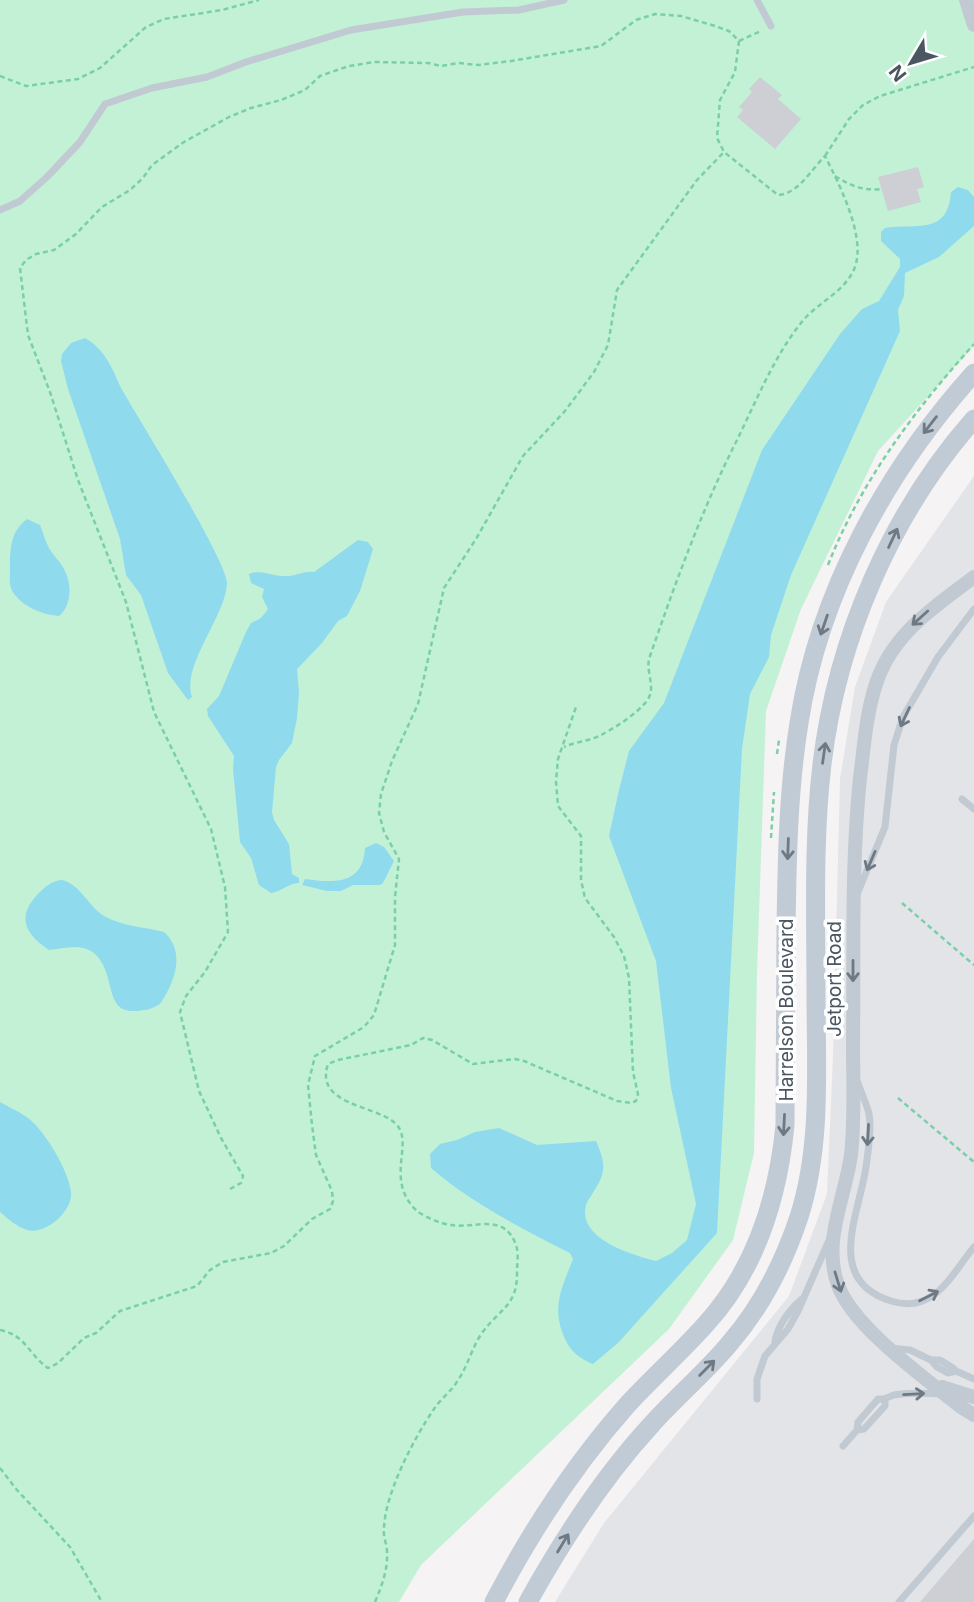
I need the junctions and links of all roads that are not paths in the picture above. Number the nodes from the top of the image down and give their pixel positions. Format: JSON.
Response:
{"nodes":[{"id":1,"x":564,"y":0,"type":"edge"},
{"id":2,"x":757,"y":0,"type":"edge"},
{"id":3,"x":966,"y":0,"type":"edge"},
{"id":4,"x":974,"y":25,"type":"edge"},
{"id":5,"x":771,"y":26,"type":"road end"},
{"id":6,"x":0,"y":210,"type":"edge"},
{"id":7,"x":974,"y":373,"type":"edge"},
{"id":8,"x":974,"y":419,"type":"edge"},
{"id":9,"x":974,"y":577,"type":"edge"},
{"id":10,"x":974,"y":608,"type":"edge"},
{"id":11,"x":962,"y":799,"type":"dead end"},
{"id":12,"x":974,"y":809,"type":"edge"},
{"id":13,"x":853,"y":903,"type":"junction"},
{"id":14,"x":853,"y":1069,"type":"junction"},
{"id":15,"x":834,"y":1228,"type":"junction"},
{"id":16,"x":974,"y":1247,"type":"edge"},
{"id":17,"x":974,"y":1258,"type":"edge"},
{"id":18,"x":965,"y":1263,"type":"junction"},
{"id":19,"x":890,"y":1348,"type":"junction"},
{"id":20,"x":974,"y":1379,"type":"edge"},
{"id":21,"x":931,"y":1383,"type":"junction"},
{"id":22,"x":944,"y":1394,"type":"junction"},
{"id":23,"x":974,"y":1397,"type":"edge"},
{"id":24,"x":757,"y":1399,"type":"dead end"},
{"id":25,"x":974,"y":1415,"type":"edge"},
{"id":26,"x":843,"y":1446,"type":"dead end"},
{"id":27,"x":974,"y":1516,"type":"edge"},
{"id":28,"x":494,"y":1602,"type":"edge"},
{"id":29,"x":528,"y":1602,"type":"edge"},
{"id":30,"x":899,"y":1602,"type":"edge"}],
"edges":[{"from":1,"to":6,"type":"lane"},
{"from":2,"to":5,"type":"lane"},
{"from":3,"to":4,"type":"street"},
{"from":7,"to":28,"type":"main road","name":"Harrelson Boulevard","one_way":true},
{"from":29,"to":8,"type":"main road","name":"Harrelson Boulevard","one_way":true},
{"from":9,"to":13,"type":"street","name":"Jetport Road","one_way":true},
{"from":10,"to":13,"type":"lane","one_way":true},
{"from":11,"to":12,"type":"lane"},
{"from":13,"to":14,"type":"street","name":"Jetport Road","one_way":true},
{"from":14,"to":15,"type":"street","name":"Jetport Road"},
{"from":14,"to":18,"type":"lane","one_way":true},
{"from":15,"to":19,"type":"street","name":"Jetport Road","one_way":true},
{"from":15,"to":24,"type":"lane"},
{"from":16,"to":18,"type":"lane"},
{"from":17,"to":18,"type":"lane"},
{"from":19,"to":20,"type":"lane"},
{"from":19,"to":21,"type":"street","name":"Jetport Road"},
{"from":21,"to":22,"type":"street","name":"Jetport Road"},
{"from":21,"to":23,"type":"street","name":"Jetport Road"},
{"from":22,"to":25,"type":"street","name":"Jetport Road"},
{"from":26,"to":22,"type":"lane","one_way":true},
{"from":27,"to":30,"type":"lane"}]}
